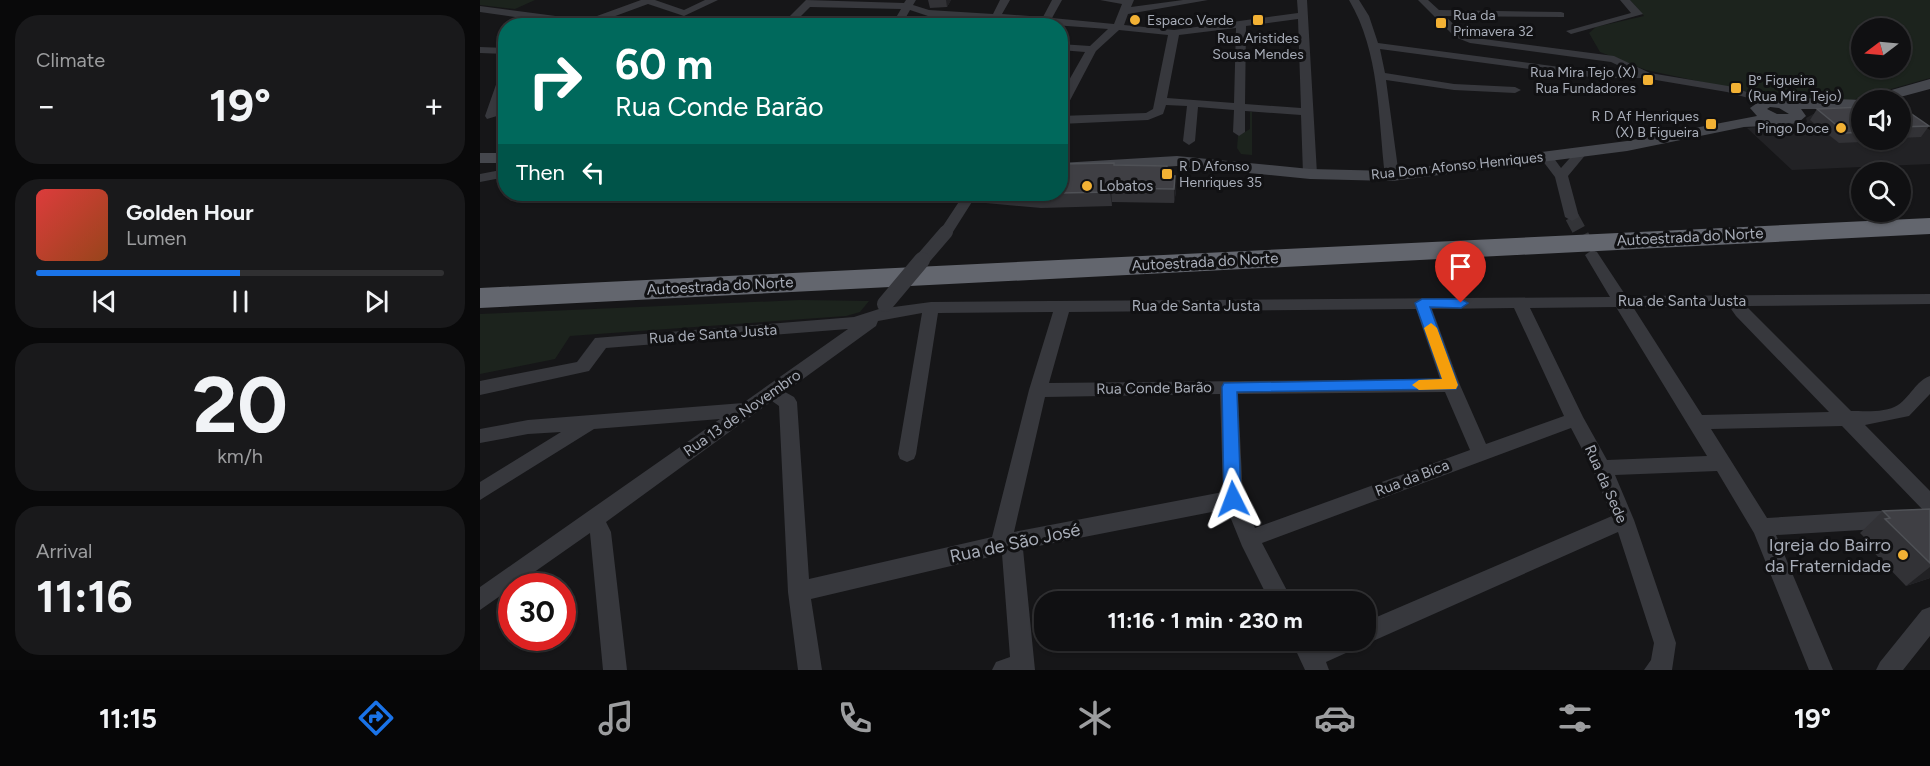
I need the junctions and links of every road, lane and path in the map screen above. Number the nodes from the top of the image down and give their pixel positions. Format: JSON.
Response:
{"nodes":[{"id":1,"x":668,"y":0,"type":"edge"},
{"id":2,"x":1005,"y":0,"type":"edge"},
{"id":3,"x":1057,"y":0,"type":"edge"},
{"id":4,"x":1105,"y":0,"type":"edge"},
{"id":5,"x":1203,"y":0,"type":"edge"},
{"id":6,"x":1302,"y":0,"type":"edge"},
{"id":7,"x":1354,"y":0,"type":"edge"},
{"id":8,"x":1423,"y":0,"type":"edge"},
{"id":9,"x":1549,"y":0,"type":"edge"},
{"id":10,"x":1625,"y":0,"type":"edge"},
{"id":11,"x":651,"y":1,"type":"edge"},
{"id":12,"x":619,"y":2,"type":"edge"},
{"id":13,"x":809,"y":2,"type":"edge"},
{"id":14,"x":703,"y":3,"type":"edge"},
{"id":15,"x":910,"y":3,"type":"edge"},
{"id":16,"x":637,"y":4,"type":"junction"},
{"id":17,"x":1128,"y":4,"type":"edge"},
{"id":18,"x":480,"y":9,"type":"edge"},
{"id":19,"x":1436,"y":13,"type":"junction"},
{"id":20,"x":949,"y":15,"type":"junction"},
{"id":21,"x":1561,"y":15,"type":"junction"},
{"id":22,"x":1301,"y":16,"type":"junction"},
{"id":23,"x":996,"y":17,"type":"junction"},
{"id":24,"x":549,"y":18,"type":"edge"},
{"id":25,"x":600,"y":18,"type":"edge"},
{"id":26,"x":793,"y":18,"type":"edge"},
{"id":27,"x":901,"y":18,"type":"edge"},
{"id":28,"x":947,"y":18,"type":"edge"},
{"id":29,"x":1013,"y":18,"type":"edge"},
{"id":30,"x":1047,"y":18,"type":"edge"},
{"id":31,"x":1068,"y":22,"type":"edge"},
{"id":32,"x":1241,"y":24,"type":"junction"},
{"id":33,"x":1118,"y":26,"type":"junction"},
{"id":34,"x":1571,"y":31,"type":"junction"},
{"id":35,"x":1174,"y":33,"type":"junction"},
{"id":36,"x":1372,"y":45,"type":"junction"},
{"id":37,"x":1068,"y":48,"type":"edge"},
{"id":38,"x":1092,"y":49,"type":"junction"},
{"id":39,"x":480,"y":50,"type":"edge"},
{"id":40,"x":498,"y":51,"type":"edge"},
{"id":41,"x":1591,"y":55,"type":"junction"},
{"id":42,"x":1068,"y":76,"type":"edge"},
{"id":43,"x":1378,"y":76,"type":"junction"},
{"id":44,"x":1647,"y":76,"type":"junction"},
{"id":45,"x":1078,"y":77,"type":"junction"},
{"id":46,"x":1930,"y":84,"type":"edge"},
{"id":47,"x":1515,"y":90,"type":"dead end"},
{"id":48,"x":1909,"y":90,"type":"edge"},
{"id":49,"x":498,"y":91,"type":"edge"},
{"id":50,"x":1068,"y":94,"type":"edge"},
{"id":51,"x":1161,"y":101,"type":"junction"},
{"id":52,"x":1193,"y":103,"type":"junction"},
{"id":53,"x":1238,"y":106,"type":"junction"},
{"id":54,"x":1826,"y":106,"type":"junction"},
{"id":55,"x":1851,"y":106,"type":"edge"},
{"id":56,"x":1769,"y":108,"type":"junction"},
{"id":57,"x":1307,"y":112,"type":"junction"},
{"id":58,"x":485,"y":117,"type":"edge"},
{"id":59,"x":1068,"y":120,"type":"edge"},
{"id":60,"x":1239,"y":132,"type":"dead end"},
{"id":61,"x":1189,"y":141,"type":"dead end"},
{"id":62,"x":1581,"y":153,"type":"junction"},
{"id":63,"x":1545,"y":156,"type":"junction"},
{"id":64,"x":480,"y":158,"type":"edge"},
{"id":65,"x":498,"y":158,"type":"edge"},
{"id":66,"x":1068,"y":168,"type":"edge"},
{"id":67,"x":1310,"y":174,"type":"junction"},
{"id":68,"x":498,"y":175,"type":"edge"},
{"id":69,"x":1392,"y":176,"type":"junction"},
{"id":70,"x":1562,"y":176,"type":"junction"},
{"id":71,"x":480,"y":178,"type":"edge"},
{"id":72,"x":966,"y":201,"type":"edge"},
{"id":73,"x":1930,"y":212,"type":"edge"},
{"id":74,"x":1572,"y":217,"type":"tunnel mouth"},
{"id":75,"x":1930,"y":226,"type":"edge"},
{"id":76,"x":1592,"y":255,"type":"tunnel mouth"},
{"id":77,"x":480,"y":279,"type":"edge"},
{"id":78,"x":480,"y":297,"type":"edge"},
{"id":79,"x":1930,"y":299,"type":"edge"},
{"id":80,"x":1621,"y":301,"type":"junction"},
{"id":81,"x":1734,"y":301,"type":"junction"},
{"id":82,"x":1422,"y":303,"type":"junction"},
{"id":83,"x":1520,"y":303,"type":"junction"},
{"id":84,"x":1063,"y":306,"type":"junction"},
{"id":85,"x":932,"y":307,"type":"junction"},
{"id":86,"x":882,"y":310,"type":"junction"},
{"id":87,"x":1930,"y":383,"type":"edge"},
{"id":88,"x":1451,"y":385,"type":"junction"},
{"id":89,"x":1229,"y":387,"type":"junction"},
{"id":90,"x":480,"y":388,"type":"edge"},
{"id":91,"x":1038,"y":390,"type":"junction"},
{"id":92,"x":771,"y":393,"type":"junction"},
{"id":93,"x":746,"y":410,"type":"junction"},
{"id":94,"x":1575,"y":418,"type":"junction"},
{"id":95,"x":1848,"y":419,"type":"junction"},
{"id":96,"x":1696,"y":422,"type":"junction"},
{"id":97,"x":590,"y":423,"type":"junction"},
{"id":98,"x":480,"y":436,"type":"edge"},
{"id":99,"x":1480,"y":452,"type":"junction"},
{"id":100,"x":907,"y":454,"type":"dead end"},
{"id":101,"x":1721,"y":463,"type":"junction"},
{"id":102,"x":1602,"y":468,"type":"junction"},
{"id":103,"x":480,"y":492,"type":"edge"},
{"id":104,"x":1233,"y":499,"type":"junction"},
{"id":105,"x":1923,"y":513,"type":"edge"},
{"id":106,"x":592,"y":519,"type":"junction"},
{"id":107,"x":1624,"y":520,"type":"junction"},
{"id":108,"x":1762,"y":528,"type":"junction"},
{"id":109,"x":1250,"y":540,"type":"junction"},
{"id":110,"x":1006,"y":543,"type":"junction"},
{"id":111,"x":1276,"y":591,"type":"edge"},
{"id":112,"x":799,"y":592,"type":"junction"},
{"id":113,"x":480,"y":600,"type":"edge"},
{"id":114,"x":1930,"y":618,"type":"edge"},
{"id":115,"x":1376,"y":628,"type":"edge"},
{"id":116,"x":1017,"y":668,"type":"edge"},
{"id":117,"x":615,"y":670,"type":"edge"},
{"id":118,"x":810,"y":670,"type":"edge"},
{"id":119,"x":1656,"y":670,"type":"edge"},
{"id":120,"x":1821,"y":670,"type":"edge"},
{"id":121,"x":1887,"y":670,"type":"edge"}],
"edges":[{"from":1,"to":14,"type":"street"},
{"from":2,"to":23,"type":"street"},
{"from":3,"to":30,"type":"street"},
{"from":4,"to":17,"type":"street"},
{"from":5,"to":17,"type":"street"},
{"from":6,"to":22,"type":"street"},
{"from":7,"to":36,"type":"street"},
{"from":8,"to":19,"type":"street"},
{"from":9,"to":21,"type":"street"},
{"from":10,"to":34,"type":"street"},
{"from":11,"to":14,"type":"street"},
{"from":11,"to":16,"type":"street"},
{"from":12,"to":16,"type":"street"},
{"from":13,"to":15,"type":"street"},
{"from":13,"to":26,"type":"street"},
{"from":15,"to":20,"type":"street"},
{"from":15,"to":27,"type":"street"},
{"from":16,"to":25,"type":"street"},
{"from":17,"to":33,"type":"street"},
{"from":18,"to":24,"type":"street"},
{"from":19,"to":21,"type":"street"},
{"from":19,"to":41,"type":"street"},
{"from":20,"to":23,"type":"street"},
{"from":20,"to":28,"type":"street"},
{"from":21,"to":34,"type":"street"},
{"from":22,"to":32,"type":"street"},
{"from":22,"to":57,"type":"street"},
{"from":23,"to":29,"type":"street"},
{"from":31,"to":33,"type":"street"},
{"from":32,"to":35,"type":"street"},
{"from":32,"to":53,"type":"street"},
{"from":33,"to":35,"type":"street"},
{"from":33,"to":38,"type":"street"},
{"from":34,"to":41,"type":"street"},
{"from":35,"to":51,"type":"street"},
{"from":36,"to":43,"type":"street"},
{"from":36,"to":44,"type":"street"},
{"from":37,"to":38,"type":"street"},
{"from":38,"to":45,"type":"street"},
{"from":39,"to":40,"type":"street"},
{"from":41,"to":44,"type":"street"},
{"from":42,"to":45,"type":"street"},
{"from":43,"to":47,"type":"street"},
{"from":43,"to":69,"type":"street"},
{"from":44,"to":56,"type":"street"},
{"from":45,"to":50,"type":"street"},
{"from":46,"to":48,"type":"street"},
{"from":49,"to":58,"type":"street"},
{"from":51,"to":52,"type":"street"},
{"from":51,"to":59,"type":"street"},
{"from":52,"to":53,"type":"street"},
{"from":52,"to":61,"type":"street"},
{"from":53,"to":57,"type":"street"},
{"from":53,"to":60,"type":"street"},
{"from":54,"to":55,"type":"street","name":"Rua Dom Afonso Henriques"},
{"from":54,"to":56,"type":"street","name":"Rua Dom Afonso Henriques"},
{"from":54,"to":56,"type":"street","name":"Rua Dom Afonso Henriques"},
{"from":56,"to":62,"type":"street","name":"Rua Dom Afonso Henriques"},
{"from":57,"to":67,"type":"street"},
{"from":62,"to":63,"type":"street","name":"Rua Dom Afonso Henriques"},
{"from":62,"to":70,"type":"street"},
{"from":63,"to":69,"type":"street","name":"Rua Dom Afonso Henriques"},
{"from":63,"to":70,"type":"street"},
{"from":64,"to":65,"type":"street"},
{"from":66,"to":67,"type":"street","name":"Rua Dom Afonso Henriques"},
{"from":67,"to":69,"type":"street","name":"Rua Dom Afonso Henriques"},
{"from":68,"to":71,"type":"street"},
{"from":70,"to":74,"type":"street"},
{"from":72,"to":86,"type":"street","name":"Rua 13 de Novembro","bridge":true},
{"from":73,"to":77,"type":"highway","name":"Autoestrada do Norte"},
{"from":75,"to":78,"type":"highway","name":"Autoestrada do Norte"},
{"from":76,"to":80,"type":"street"},
{"from":79,"to":81,"type":"street","name":"Rua de Santa Justa"},
{"from":80,"to":81,"type":"street","name":"Rua de Santa Justa"},
{"from":80,"to":83,"type":"street","name":"Rua de Santa Justa"},
{"from":80,"to":96,"type":"street"},
{"from":81,"to":95,"type":"street"},
{"from":82,"to":83,"type":"street","name":"Rua de Santa Justa"},
{"from":82,"to":84,"type":"street","name":"Rua de Santa Justa"},
{"from":82,"to":88,"type":"street"},
{"from":83,"to":94,"type":"street","name":"Rua da Sede"},
{"from":84,"to":85,"type":"street","name":"Rua de Santa Justa"},
{"from":84,"to":91,"type":"street"},
{"from":85,"to":86,"type":"street","name":"Rua de Santa Justa"},
{"from":85,"to":100,"type":"street"},
{"from":86,"to":90,"type":"street","name":"Rua de Santa Justa"},
{"from":86,"to":92,"type":"street","name":"Rua 13 de Novembro"},
{"from":87,"to":95,"type":"street"},
{"from":88,"to":89,"type":"street","name":"Rua Conde Barão"},
{"from":88,"to":99,"type":"street"},
{"from":89,"to":91,"type":"street","name":"Rua Conde Barão"},
{"from":89,"to":104,"type":"street"},
{"from":91,"to":110,"type":"street"},
{"from":92,"to":93,"type":"street","name":"Rua 13 de Novembro"},
{"from":92,"to":112,"type":"street"},
{"from":93,"to":97,"type":"street"},
{"from":93,"to":106,"type":"street","name":"Rua 13 de Novembro"},
{"from":94,"to":99,"type":"street","name":"Rua da Bica"},
{"from":94,"to":102,"type":"street","name":"Rua da Sede"},
{"from":95,"to":96,"type":"street"},
{"from":95,"to":105,"type":"street"},
{"from":96,"to":101,"type":"street"},
{"from":97,"to":98,"type":"street"},
{"from":97,"to":103,"type":"street"},
{"from":99,"to":109,"type":"street","name":"Rua da Bica"},
{"from":101,"to":102,"type":"street"},
{"from":101,"to":108,"type":"street"},
{"from":102,"to":107,"type":"street","name":"Rua da Sede"},
{"from":104,"to":109,"type":"street"},
{"from":104,"to":110,"type":"street","name":"Rua de São José"},
{"from":105,"to":108,"type":"street"},
{"from":106,"to":113,"type":"street","name":"Rua 13 de Novembro"},
{"from":106,"to":117,"type":"street"},
{"from":107,"to":115,"type":"street"},
{"from":107,"to":119,"type":"street","name":"Rua da Sede"},
{"from":108,"to":120,"type":"street"},
{"from":109,"to":111,"type":"street"},
{"from":110,"to":112,"type":"street","name":"Rua de São José"},
{"from":110,"to":116,"type":"street"},
{"from":112,"to":118,"type":"street"},
{"from":114,"to":121,"type":"street"}]}
